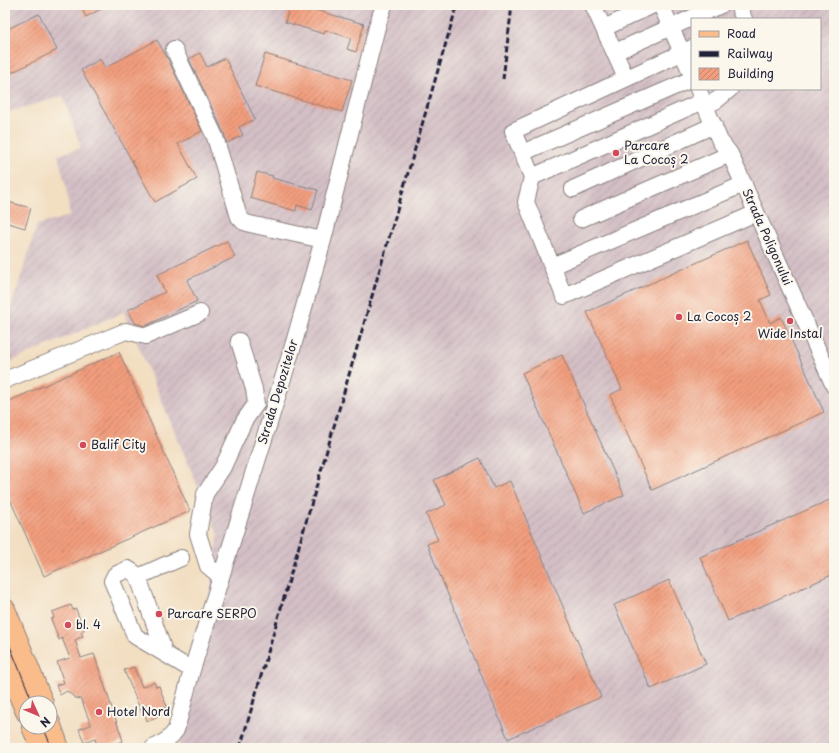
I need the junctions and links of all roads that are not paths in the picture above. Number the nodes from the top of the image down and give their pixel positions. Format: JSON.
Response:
{"nodes":[{"id":1,"x":384,"y":5,"type":"edge"},
{"id":2,"x":593,"y":5,"type":"edge"},
{"id":3,"x":653,"y":5,"type":"edge"},
{"id":4,"x":661,"y":5,"type":"edge"},
{"id":5,"x":721,"y":5,"type":"edge"},
{"id":6,"x":738,"y":5,"type":"edge"},
{"id":7,"x":744,"y":18,"type":"edge"},
{"id":8,"x":670,"y":27,"type":"junction"},
{"id":9,"x":604,"y":28,"type":"junction"},
{"id":10,"x":174,"y":49,"type":"dead end"},
{"id":11,"x":687,"y":50,"type":"edge"},
{"id":12,"x":615,"y":52,"type":"junction"},
{"id":13,"x":691,"y":71,"type":"edge"},
{"id":14,"x":626,"y":78,"type":"junction"},
{"id":15,"x":691,"y":79,"type":"edge"},
{"id":16,"x":729,"y":90,"type":"edge"},
{"id":17,"x":702,"y":98,"type":"edge"},
{"id":18,"x":714,"y":126,"type":"junction"},
{"id":19,"x":522,"y":153,"type":"junction"},
{"id":20,"x":730,"y":154,"type":"junction"},
{"id":21,"x":532,"y":177,"type":"junction"},
{"id":22,"x":744,"y":184,"type":"junction"},
{"id":23,"x":573,"y":189,"type":"dead end"},
{"id":24,"x":756,"y":213,"type":"junction"},
{"id":25,"x":581,"y":219,"type":"dead end"},
{"id":26,"x":323,"y":240,"type":"junction"},
{"id":27,"x":552,"y":266,"type":"junction"},
{"id":28,"x":200,"y":313,"type":"dead end"},
{"id":29,"x":239,"y":342,"type":"dead end"},
{"id":30,"x":5,"y":380,"type":"edge"},
{"id":31,"x":834,"y":386,"type":"edge"},
{"id":32,"x":181,"y":558,"type":"dead end"},
{"id":33,"x":138,"y":577,"type":"junction"},
{"id":34,"x":221,"y":577,"type":"junction"},
{"id":35,"x":5,"y":609,"type":"edge"},
{"id":36,"x":165,"y":654,"type":"junction"},
{"id":37,"x":5,"y":662,"type":"edge"},
{"id":38,"x":192,"y":670,"type":"junction"},
{"id":39,"x":19,"y":695,"type":"edge"},
{"id":40,"x":40,"y":695,"type":"edge"},
{"id":41,"x":35,"y":735,"type":"edge"},
{"id":42,"x":54,"y":735,"type":"edge"},
{"id":43,"x":159,"y":747,"type":"edge"},
{"id":44,"x":41,"y":748,"type":"edge"},
{"id":45,"x":59,"y":748,"type":"edge"}],
"edges":[{"from":1,"to":26,"type":"street","name":"Strada Depozitelor"},
{"from":2,"to":9,"type":"street"},
{"from":3,"to":9,"type":"street"},
{"from":4,"to":8,"type":"street"},
{"from":5,"to":8,"type":"street"},
{"from":6,"to":7,"type":"street"},
{"from":8,"to":11,"type":"street"},
{"from":8,"to":12,"type":"street"},
{"from":9,"to":12,"type":"street"},
{"from":10,"to":26,"type":"street"},
{"from":11,"to":13,"type":"street"},
{"from":11,"to":14,"type":"street"},
{"from":12,"to":14,"type":"street"},
{"from":14,"to":19,"type":"street"},
{"from":15,"to":19,"type":"street"},
{"from":16,"to":17,"type":"street"},
{"from":17,"to":18,"type":"street","name":"Strada Poligonului"},
{"from":17,"to":21,"type":"street"},
{"from":18,"to":20,"type":"street","name":"Strada Poligonului"},
{"from":18,"to":23,"type":"street"},
{"from":19,"to":21,"type":"street"},
{"from":20,"to":22,"type":"street","name":"Strada Poligonului"},
{"from":20,"to":25,"type":"street"},
{"from":21,"to":27,"type":"street"},
{"from":22,"to":24,"type":"street","name":"Strada Poligonului"},
{"from":22,"to":27,"type":"street"},
{"from":24,"to":27,"type":"street"},
{"from":24,"to":31,"type":"street","name":"Strada Poligonului"},
{"from":26,"to":34,"type":"street","name":"Strada Depozitelor"},
{"from":28,"to":30,"type":"street"},
{"from":29,"to":34,"type":"street"},
{"from":32,"to":33,"type":"street"},
{"from":33,"to":36,"type":"street"},
{"from":33,"to":36,"type":"street"},
{"from":34,"to":38,"type":"street","name":"Strada Depozitelor"},
{"from":35,"to":40,"type":"main road"},
{"from":36,"to":38,"type":"street"},
{"from":37,"to":39,"type":"main road"},
{"from":38,"to":43,"type":"street","name":"Strada Depozitelor"},
{"from":41,"to":44,"type":"main road"},
{"from":42,"to":45,"type":"main road"}]}
